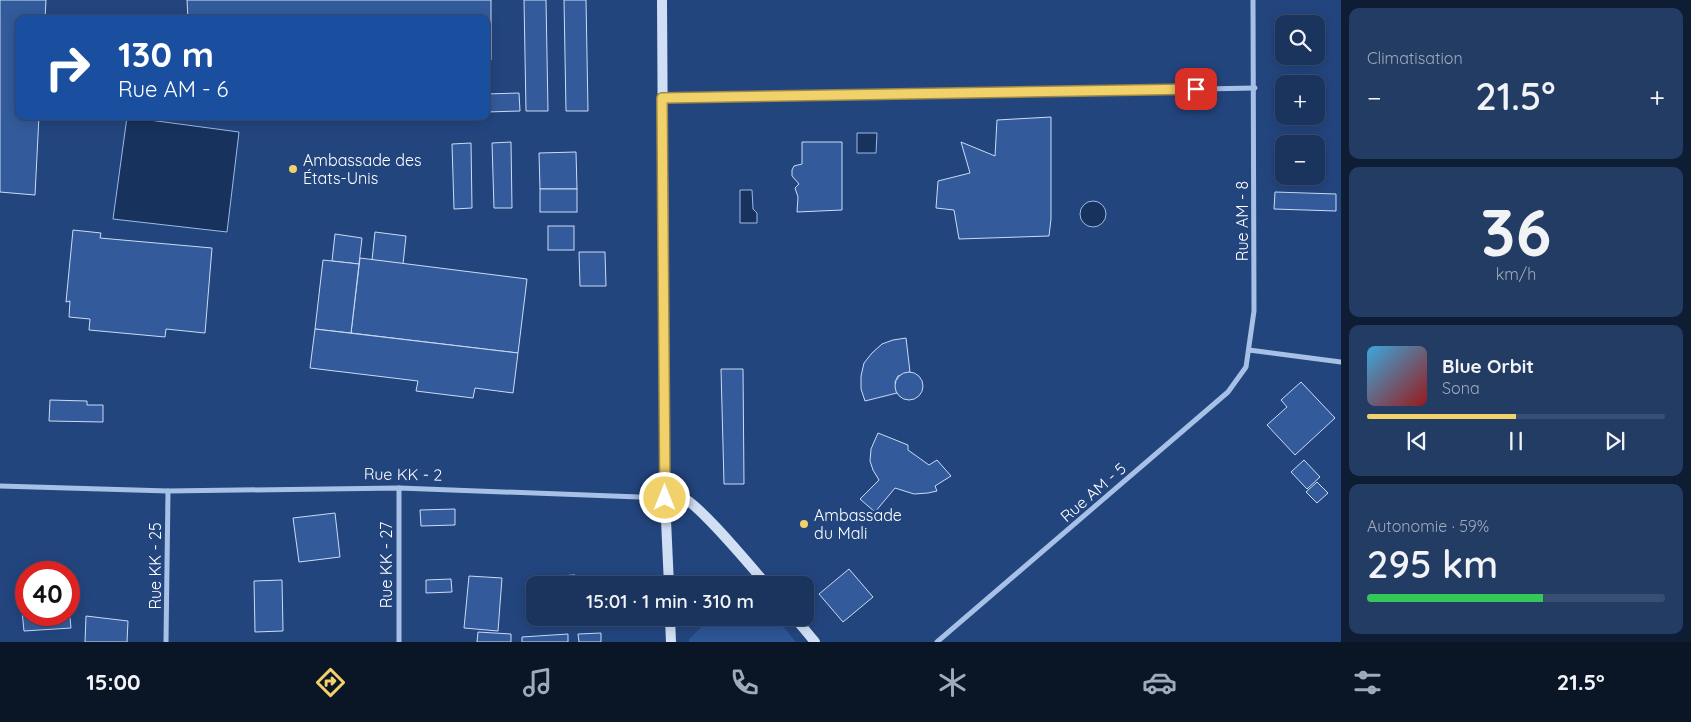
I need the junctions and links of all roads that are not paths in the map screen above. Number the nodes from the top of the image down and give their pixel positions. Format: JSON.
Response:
{"nodes":[{"id":1,"x":662,"y":0,"type":"edge"},
{"id":2,"x":1253,"y":0,"type":"edge"},
{"id":3,"x":1255,"y":88,"type":"junction"},
{"id":4,"x":662,"y":98,"type":"junction"},
{"id":5,"x":1249,"y":350,"type":"junction"},
{"id":6,"x":1341,"y":362,"type":"edge"},
{"id":7,"x":0,"y":486,"type":"edge"},
{"id":8,"x":399,"y":488,"type":"junction"},
{"id":9,"x":168,"y":491,"type":"junction"},
{"id":10,"x":665,"y":498,"type":"junction"},
{"id":11,"x":669,"y":576,"type":"edge"},
{"id":12,"x":759,"y":576,"type":"edge"},
{"id":13,"x":670,"y":626,"type":"edge"},
{"id":14,"x":802,"y":626,"type":"edge"},
{"id":15,"x":166,"y":642,"type":"edge"},
{"id":16,"x":399,"y":642,"type":"edge"},
{"id":17,"x":671,"y":642,"type":"edge"},
{"id":18,"x":815,"y":642,"type":"edge"},
{"id":19,"x":937,"y":642,"type":"edge"}],
"edges":[{"from":1,"to":4,"type":"street"},
{"from":2,"to":3,"type":"street","name":"Rue AM - 8"},
{"from":3,"to":4,"type":"street"},
{"from":3,"to":5,"type":"street","name":"Rue AM - 8"},
{"from":4,"to":10,"type":"street"},
{"from":5,"to":6,"type":"street"},
{"from":5,"to":19,"type":"street","name":"Rue AM - 5"},
{"from":7,"to":9,"type":"street","name":"Rue KK - 2"},
{"from":8,"to":9,"type":"street","name":"Rue KK - 2"},
{"from":8,"to":10,"type":"street","name":"Rue KK - 2"},
{"from":8,"to":16,"type":"street","name":"Rue KK - 27"},
{"from":9,"to":15,"type":"street","name":"Rue KK - 25"},
{"from":10,"to":11,"type":"street"},
{"from":10,"to":12,"type":"street","name":"Rue KK - 2"},
{"from":13,"to":17,"type":"street"},
{"from":14,"to":18,"type":"street"}]}
